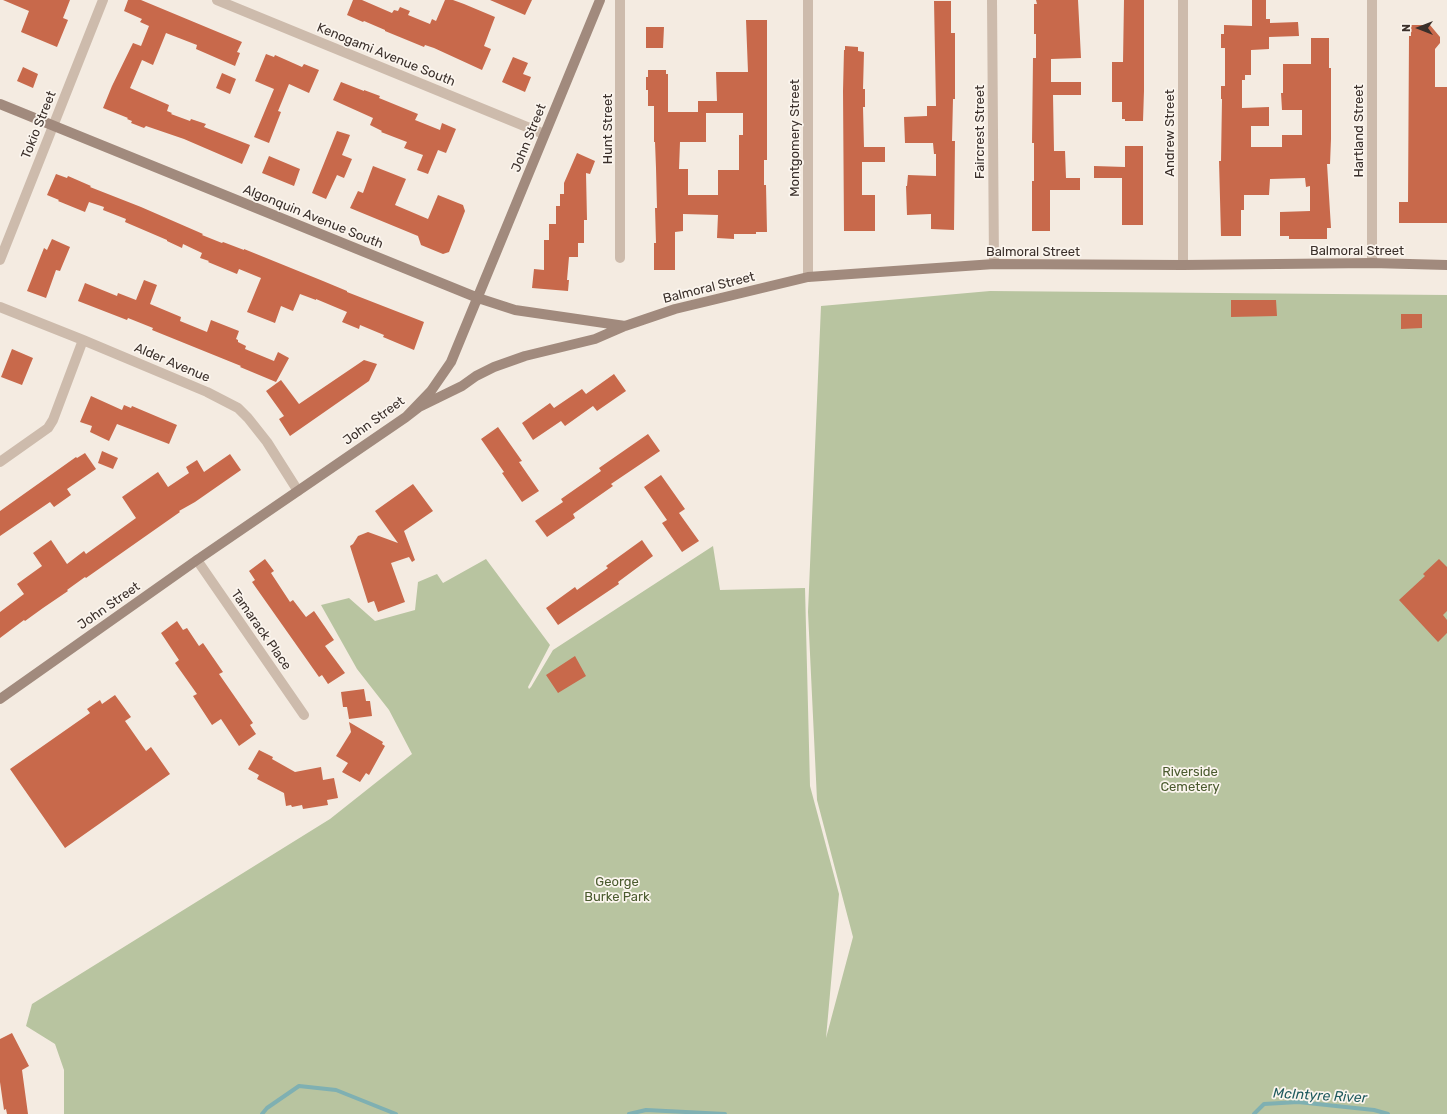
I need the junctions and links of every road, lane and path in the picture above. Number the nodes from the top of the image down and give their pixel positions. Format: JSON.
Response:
{"nodes":[{"id":1,"x":103,"y":0,"type":"edge"},
{"id":2,"x":217,"y":0,"type":"edge"},
{"id":3,"x":600,"y":0,"type":"edge"},
{"id":4,"x":620,"y":0,"type":"edge"},
{"id":5,"x":808,"y":0,"type":"edge"},
{"id":6,"x":992,"y":0,"type":"edge"},
{"id":7,"x":1183,"y":0,"type":"edge"},
{"id":8,"x":1372,"y":0,"type":"edge"},
{"id":9,"x":0,"y":104,"type":"edge"},
{"id":10,"x":52,"y":125,"type":"junction"},
{"id":11,"x":544,"y":134,"type":"junction"},
{"id":12,"x":620,"y":258,"type":"dead end"},
{"id":13,"x":0,"y":260,"type":"edge"},
{"id":14,"x":1372,"y":263,"type":"junction"},
{"id":15,"x":994,"y":264,"type":"junction"},
{"id":16,"x":1183,"y":265,"type":"junction"},
{"id":17,"x":1447,"y":265,"type":"edge"},
{"id":18,"x":808,"y":277,"type":"junction"},
{"id":19,"x":478,"y":298,"type":"junction"},
{"id":20,"x":0,"y":307,"type":"edge"},
{"id":21,"x":625,"y":326,"type":"junction"},
{"id":22,"x":83,"y":340,"type":"junction"},
{"id":23,"x":406,"y":417,"type":"junction"},
{"id":24,"x":0,"y":462,"type":"edge"},
{"id":25,"x":298,"y":491,"type":"junction"},
{"id":26,"x":198,"y":560,"type":"junction"},
{"id":27,"x":0,"y":699,"type":"edge"},
{"id":28,"x":304,"y":715,"type":"dead end"}],
"edges":[{"from":1,"to":10,"type":"street","name":"Tokio Street"},
{"from":2,"to":11,"type":"street","name":"Kenogami Avenue South"},
{"from":3,"to":11,"type":"main road","name":"John Street"},
{"from":4,"to":12,"type":"street","name":"Hunt Street"},
{"from":5,"to":18,"type":"street","name":"Montgomery Street"},
{"from":6,"to":15,"type":"street","name":"Faircrest Street"},
{"from":7,"to":16,"type":"street","name":"Andrew Street"},
{"from":8,"to":14,"type":"street","name":"Hartland Street"},
{"from":9,"to":10,"type":"main road","name":"Algonquin Avenue South"},
{"from":10,"to":13,"type":"street","name":"Tokio Street"},
{"from":10,"to":19,"type":"main road","name":"Algonquin Avenue South"},
{"from":11,"to":19,"type":"main road","name":"John Street"},
{"from":14,"to":16,"type":"main road","name":"Balmoral Street"},
{"from":14,"to":17,"type":"main road","name":"Balmoral Street"},
{"from":15,"to":16,"type":"main road","name":"Balmoral Street"},
{"from":15,"to":18,"type":"main road","name":"Balmoral Street"},
{"from":18,"to":21,"type":"main road","name":"Balmoral Street"},
{"from":19,"to":21,"type":"main road","name":"Algonquin Avenue South"},
{"from":19,"to":23,"type":"main road","name":"John Street"},
{"from":20,"to":22,"type":"street","name":"Alder Avenue"},
{"from":21,"to":23,"type":"main road","name":"Balmoral Street"},
{"from":22,"to":24,"type":"street"},
{"from":22,"to":25,"type":"street","name":"Alder Avenue"},
{"from":23,"to":25,"type":"main road","name":"John Street"},
{"from":25,"to":26,"type":"main road","name":"John Street"},
{"from":26,"to":27,"type":"main road","name":"John Street"},
{"from":26,"to":28,"type":"street","name":"Tamarack Place"}]}
